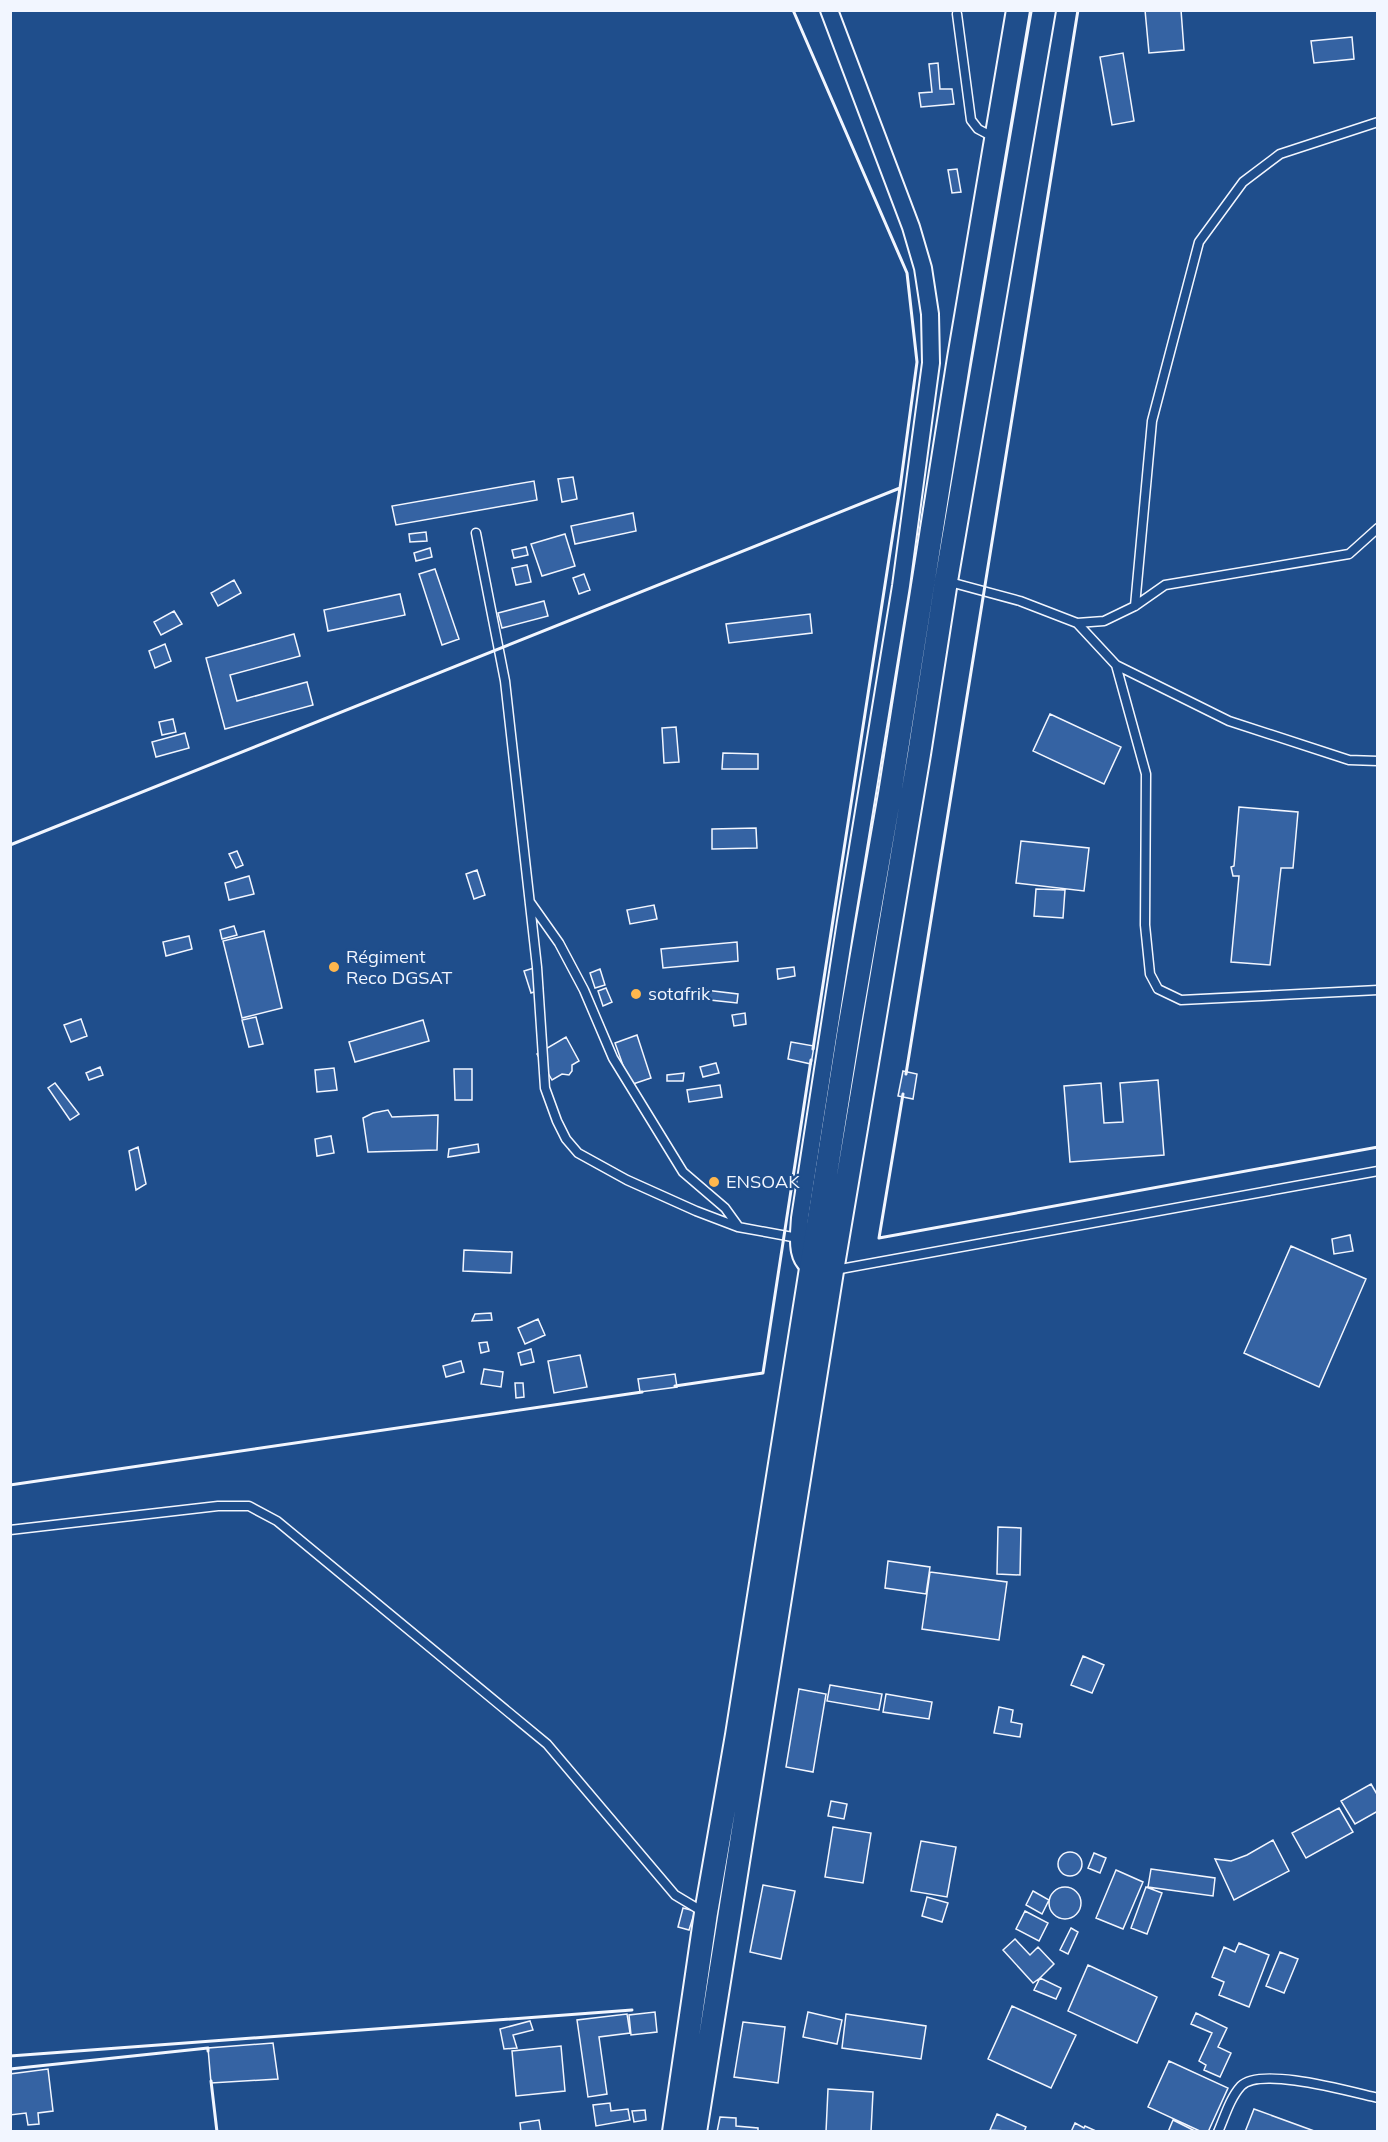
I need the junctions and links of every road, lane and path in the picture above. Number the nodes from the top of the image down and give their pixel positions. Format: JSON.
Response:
{"nodes":[{"id":1,"x":829,"y":10,"type":"edge"},
{"id":2,"x":1018,"y":10,"type":"edge"},
{"id":3,"x":1044,"y":10,"type":"edge"},
{"id":4,"x":957,"y":14,"type":"dead end"},
{"id":5,"x":1377,"y":122,"type":"edge"},
{"id":6,"x":997,"y":139,"type":"junction"},
{"id":7,"x":1377,"y":528,"type":"edge"},
{"id":8,"x":476,"y":533,"type":"dead end"},
{"id":9,"x":936,"y":578,"type":"junction"},
{"id":10,"x":1135,"y":606,"type":"junction"},
{"id":11,"x":1077,"y":623,"type":"junction"},
{"id":12,"x":1116,"y":665,"type":"junction"},
{"id":13,"x":1377,"y":761,"type":"edge"},
{"id":14,"x":529,"y":900,"type":"junction"},
{"id":15,"x":1377,"y":990,"type":"edge"},
{"id":16,"x":1377,"y":1171,"type":"edge"},
{"id":17,"x":738,"y":1227,"type":"junction"},
{"id":18,"x":798,"y":1238,"type":"junction"},
{"id":19,"x":821,"y":1269,"type":"junction"},
{"id":20,"x":10,"y":1530,"type":"edge"},
{"id":21,"x":706,"y":1913,"type":"junction"},
{"id":22,"x":1377,"y":2098,"type":"edge"},
{"id":23,"x":674,"y":2132,"type":"edge"},
{"id":24,"x":695,"y":2132,"type":"edge"},
{"id":25,"x":1218,"y":2132,"type":"edge"}],
"edges":[{"from":1,"to":18,"type":"street"},
{"from":2,"to":6,"type":"street"},
{"from":3,"to":9,"type":"street"},
{"from":4,"to":6,"type":"lane"},
{"from":5,"to":10,"type":"lane"},
{"from":6,"to":9,"type":"street"},
{"from":7,"to":10,"type":"lane"},
{"from":8,"to":14,"type":"lane"},
{"from":9,"to":11,"type":"lane"},
{"from":9,"to":19,"type":"street"},
{"from":10,"to":11,"type":"lane"},
{"from":11,"to":12,"type":"lane"},
{"from":12,"to":13,"type":"lane"},
{"from":12,"to":15,"type":"lane"},
{"from":14,"to":17,"type":"lane"},
{"from":14,"to":17,"type":"lane"},
{"from":16,"to":19,"type":"lane"},
{"from":17,"to":18,"type":"lane"},
{"from":18,"to":19,"type":"street"},
{"from":19,"to":21,"type":"street"},
{"from":19,"to":24,"type":"street"},
{"from":20,"to":21,"type":"lane"},
{"from":21,"to":23,"type":"street"},
{"from":22,"to":25,"type":"lane"}]}
